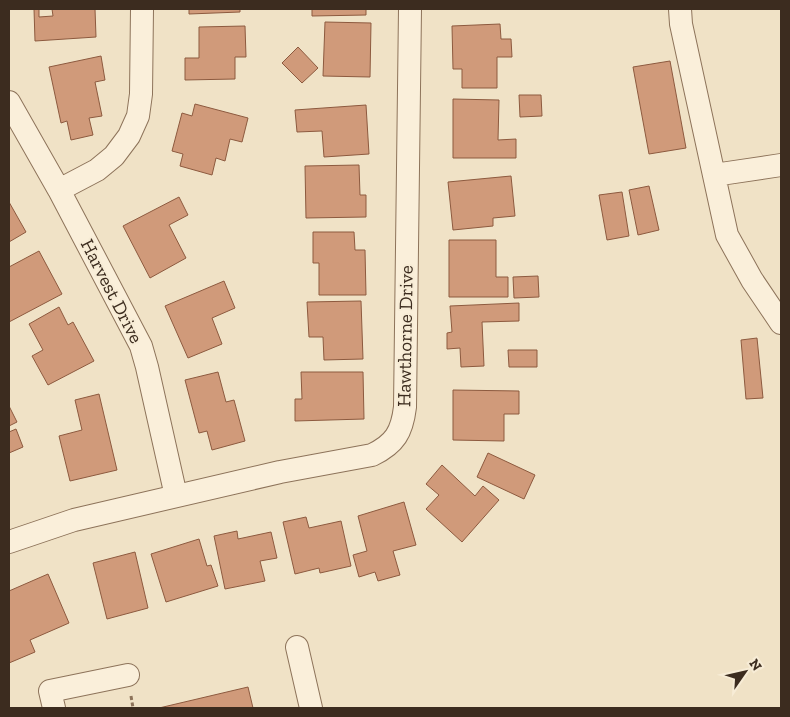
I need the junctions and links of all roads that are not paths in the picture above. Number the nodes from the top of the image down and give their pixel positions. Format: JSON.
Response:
{"nodes":[{"id":1,"x":142,"y":9,"type":"edge"},
{"id":2,"x":410,"y":9,"type":"edge"},
{"id":3,"x":680,"y":9,"type":"edge"},
{"id":4,"x":9,"y":102,"type":"edge"},
{"id":5,"x":781,"y":165,"type":"edge"},
{"id":6,"x":714,"y":175,"type":"junction"},
{"id":7,"x":60,"y":190,"type":"junction"},
{"id":8,"x":781,"y":323,"type":"edge"},
{"id":9,"x":176,"y":496,"type":"junction"},
{"id":10,"x":9,"y":542,"type":"edge"},
{"id":11,"x":297,"y":647,"type":"dead end"},
{"id":12,"x":128,"y":675,"type":"dead end"},
{"id":13,"x":54,"y":708,"type":"edge"},
{"id":14,"x":311,"y":708,"type":"edge"}],
"edges":[{"from":1,"to":7,"type":"street"},
{"from":2,"to":9,"type":"street","name":"Hawthorne Drive"},
{"from":3,"to":6,"type":"street"},
{"from":4,"to":7,"type":"street","name":"Harvest Drive"},
{"from":5,"to":6,"type":"street"},
{"from":6,"to":8,"type":"street"},
{"from":7,"to":9,"type":"street","name":"Harvest Drive"},
{"from":9,"to":10,"type":"street","name":"Hawthorne Drive"},
{"from":11,"to":14,"type":"street"},
{"from":12,"to":13,"type":"street"}]}
